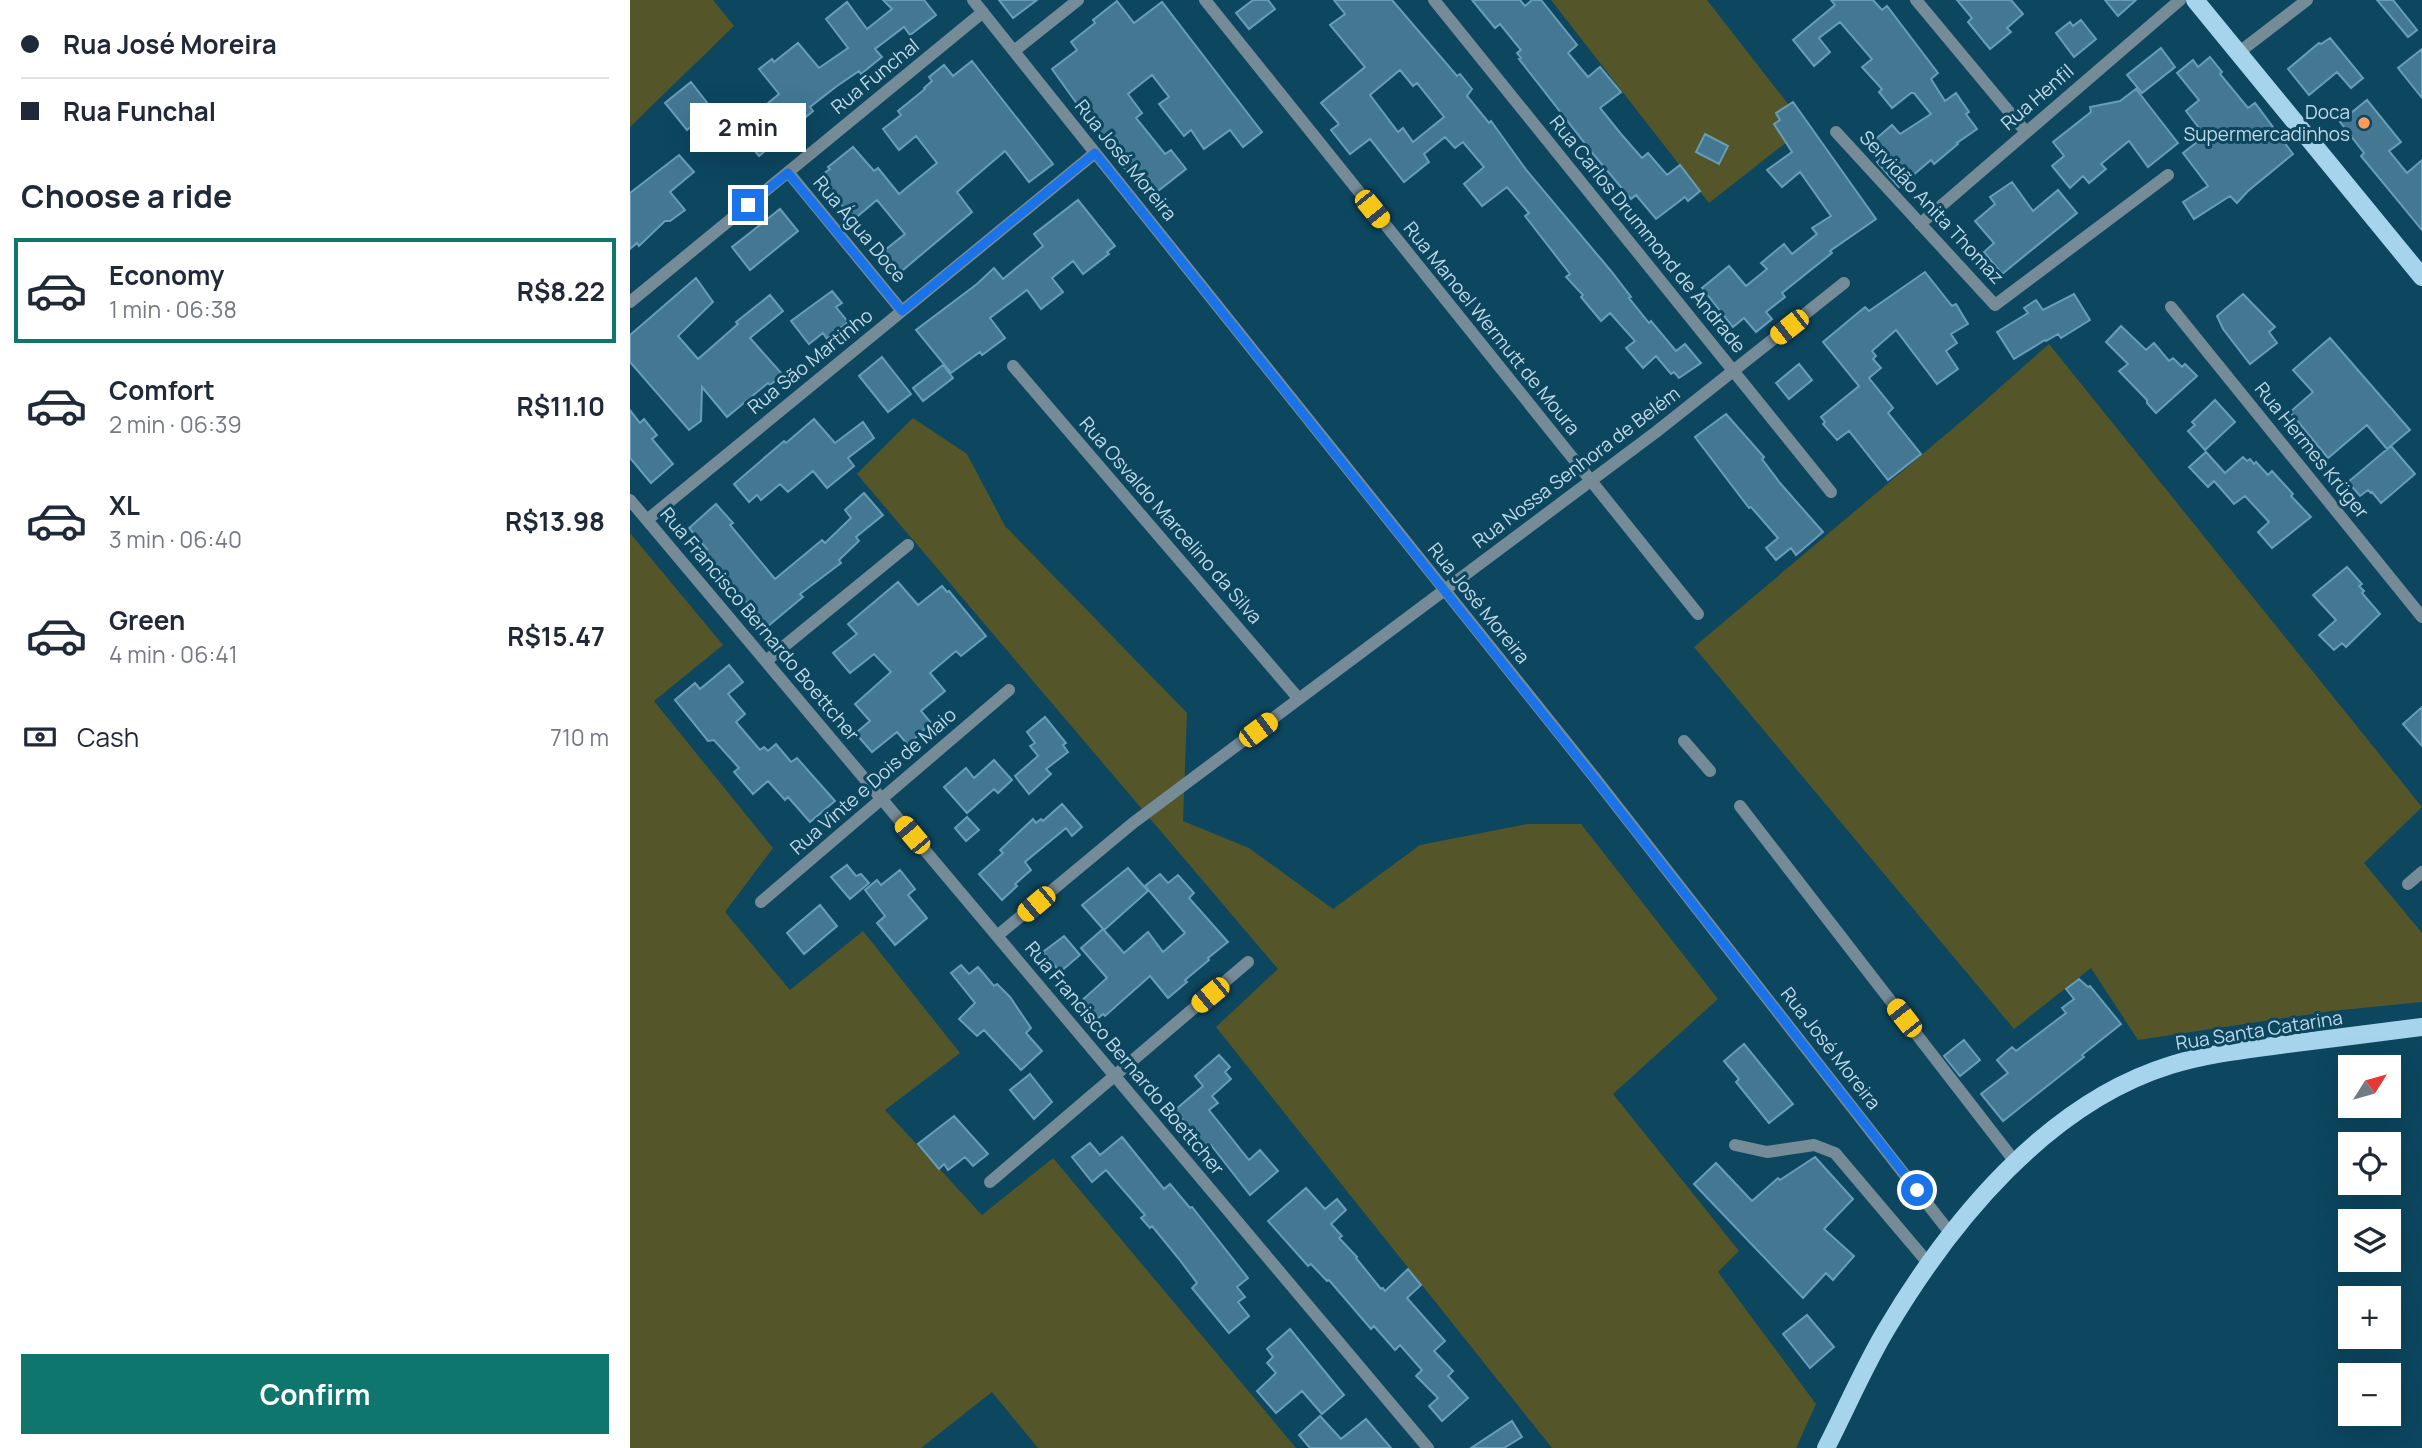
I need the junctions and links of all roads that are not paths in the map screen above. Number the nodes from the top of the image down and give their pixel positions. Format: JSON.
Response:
{"nodes":[{"id":1,"x":973,"y":0,"type":"edge"},
{"id":2,"x":1078,"y":0,"type":"edge"},
{"id":3,"x":1205,"y":0,"type":"edge"},
{"id":4,"x":1434,"y":0,"type":"edge"},
{"id":5,"x":1916,"y":0,"type":"edge"},
{"id":6,"x":2180,"y":0,"type":"edge"},
{"id":7,"x":2195,"y":0,"type":"edge"},
{"id":8,"x":2306,"y":0,"type":"edge"},
{"id":9,"x":983,"y":12,"type":"junction"},
{"id":10,"x":1014,"y":51,"type":"junction"},
{"id":11,"x":2238,"y":53,"type":"junction"},
{"id":12,"x":1836,"y":132,"type":"dead end"},
{"id":13,"x":2026,"y":132,"type":"junction"},
{"id":14,"x":1095,"y":153,"type":"junction"},
{"id":15,"x":788,"y":173,"type":"junction"},
{"id":16,"x":2168,"y":175,"type":"dead end"},
{"id":17,"x":1920,"y":224,"type":"junction"},
{"id":18,"x":2422,"y":277,"type":"edge"},
{"id":19,"x":1844,"y":283,"type":"dead end"},
{"id":20,"x":630,"y":302,"type":"edge"},
{"id":21,"x":2171,"y":307,"type":"dead end"},
{"id":22,"x":902,"y":311,"type":"junction"},
{"id":23,"x":1013,"y":366,"type":"dead end"},
{"id":24,"x":1734,"y":371,"type":"junction"},
{"id":25,"x":1590,"y":481,"type":"junction"},
{"id":26,"x":1832,"y":492,"type":"dead end"},
{"id":27,"x":630,"y":500,"type":"edge"},
{"id":28,"x":647,"y":520,"type":"junction"},
{"id":29,"x":908,"y":545,"type":"dead end"},
{"id":30,"x":1444,"y":590,"type":"junction"},
{"id":31,"x":1698,"y":614,"type":"dead end"},
{"id":32,"x":2422,"y":617,"type":"edge"},
{"id":33,"x":766,"y":662,"type":"junction"},
{"id":34,"x":1009,"y":690,"type":"dead end"},
{"id":35,"x":1299,"y":699,"type":"junction"},
{"id":36,"x":1684,"y":741,"type":"dead end"},
{"id":37,"x":1710,"y":771,"type":"dead end"},
{"id":38,"x":882,"y":799,"type":"junction"},
{"id":39,"x":1740,"y":806,"type":"dead end"},
{"id":40,"x":2422,"y":872,"type":"edge"},
{"id":41,"x":2408,"y":884,"type":"dead end"},
{"id":42,"x":761,"y":902,"type":"dead end"},
{"id":43,"x":997,"y":936,"type":"junction"},
{"id":44,"x":1248,"y":962,"type":"dead end"},
{"id":45,"x":2422,"y":1027,"type":"edge"},
{"id":46,"x":1115,"y":1076,"type":"junction"},
{"id":47,"x":1735,"y":1145,"type":"dead end"},
{"id":48,"x":2016,"y":1163,"type":"junction"},
{"id":49,"x":990,"y":1182,"type":"dead end"},
{"id":50,"x":1951,"y":1234,"type":"junction"},
{"id":51,"x":1929,"y":1264,"type":"junction"},
{"id":52,"x":1428,"y":1448,"type":"edge"},
{"id":53,"x":1826,"y":1448,"type":"edge"}],
"edges":[{"from":1,"to":9,"type":"street","name":"Rua José Moreira"},
{"from":2,"to":10,"type":"street"},
{"from":3,"to":25,"type":"street","name":"Rua Manoel Wermutt de Moura"},
{"from":4,"to":24,"type":"street","name":"Rua Carlos Drummond de Andrade"},
{"from":5,"to":13,"type":"street"},
{"from":6,"to":13,"type":"street","name":"Rua Henfil"},
{"from":7,"to":11,"type":"main road"},
{"from":8,"to":11,"type":"street"},
{"from":9,"to":10,"type":"street","name":"Rua José Moreira"},
{"from":9,"to":15,"type":"street","name":"Rua Funchal"},
{"from":10,"to":14,"type":"street","name":"Rua José Moreira"},
{"from":11,"to":18,"type":"main road"},
{"from":12,"to":17,"type":"street","name":"Servidão Anita Thomaz"},
{"from":13,"to":17,"type":"street","name":"Rua Henfil"},
{"from":14,"to":22,"type":"street","name":"Rua São Martinho"},
{"from":14,"to":30,"type":"street","name":"Rua José Moreira"},
{"from":15,"to":20,"type":"street","name":"Rua Funchal"},
{"from":15,"to":22,"type":"street","name":"Rua Água Doce"},
{"from":16,"to":17,"type":"street","name":"Servidão Anita Thomaz"},
{"from":19,"to":24,"type":"street","name":"Rua Nossa Senhora de Belém"},
{"from":21,"to":32,"type":"street","name":"Rua Hermes Krüger"},
{"from":22,"to":28,"type":"street","name":"Rua São Martinho"},
{"from":23,"to":35,"type":"street","name":"Rua Osvaldo Marcelino da Silva"},
{"from":24,"to":25,"type":"street","name":"Rua Nossa Senhora de Belém"},
{"from":24,"to":26,"type":"street","name":"Rua Carlos Drummond de Andrade"},
{"from":25,"to":30,"type":"street","name":"Rua Nossa Senhora de Belém"},
{"from":25,"to":31,"type":"street","name":"Rua Manoel Wermutt de Moura"},
{"from":27,"to":28,"type":"street","name":"Rua Francisco Bernardo Boettcher"},
{"from":28,"to":33,"type":"street","name":"Rua Francisco Bernardo Boettcher"},
{"from":29,"to":33,"type":"street"},
{"from":30,"to":35,"type":"street","name":"Rua Nossa Senhora de Belém"},
{"from":30,"to":50,"type":"street","name":"Rua José Moreira"},
{"from":33,"to":38,"type":"street","name":"Rua Francisco Bernardo Boettcher"},
{"from":34,"to":38,"type":"street","name":"Rua Vinte e Dois de Maio"},
{"from":35,"to":43,"type":"street","name":"Rua Nossa Senhora de Belém"},
{"from":36,"to":37,"type":"street"},
{"from":38,"to":42,"type":"street","name":"Rua Vinte e Dois de Maio"},
{"from":38,"to":43,"type":"street","name":"Rua Francisco Bernardo Boettcher"},
{"from":39,"to":48,"type":"street"},
{"from":40,"to":41,"type":"street"},
{"from":43,"to":46,"type":"street","name":"Rua Francisco Bernardo Boettcher"},
{"from":44,"to":46,"type":"street"},
{"from":45,"to":48,"type":"main road","name":"Rua Santa Catarina"},
{"from":46,"to":49,"type":"street"},
{"from":46,"to":52,"type":"street","name":"Rua Francisco Bernardo Boettcher"},
{"from":47,"to":51,"type":"street"},
{"from":48,"to":50,"type":"main road","name":"Rua Santa Catarina"},
{"from":50,"to":51,"type":"main road","name":"Rua Santa Catarina"},
{"from":51,"to":53,"type":"main road","name":"Rua Santa Catarina"}]}
